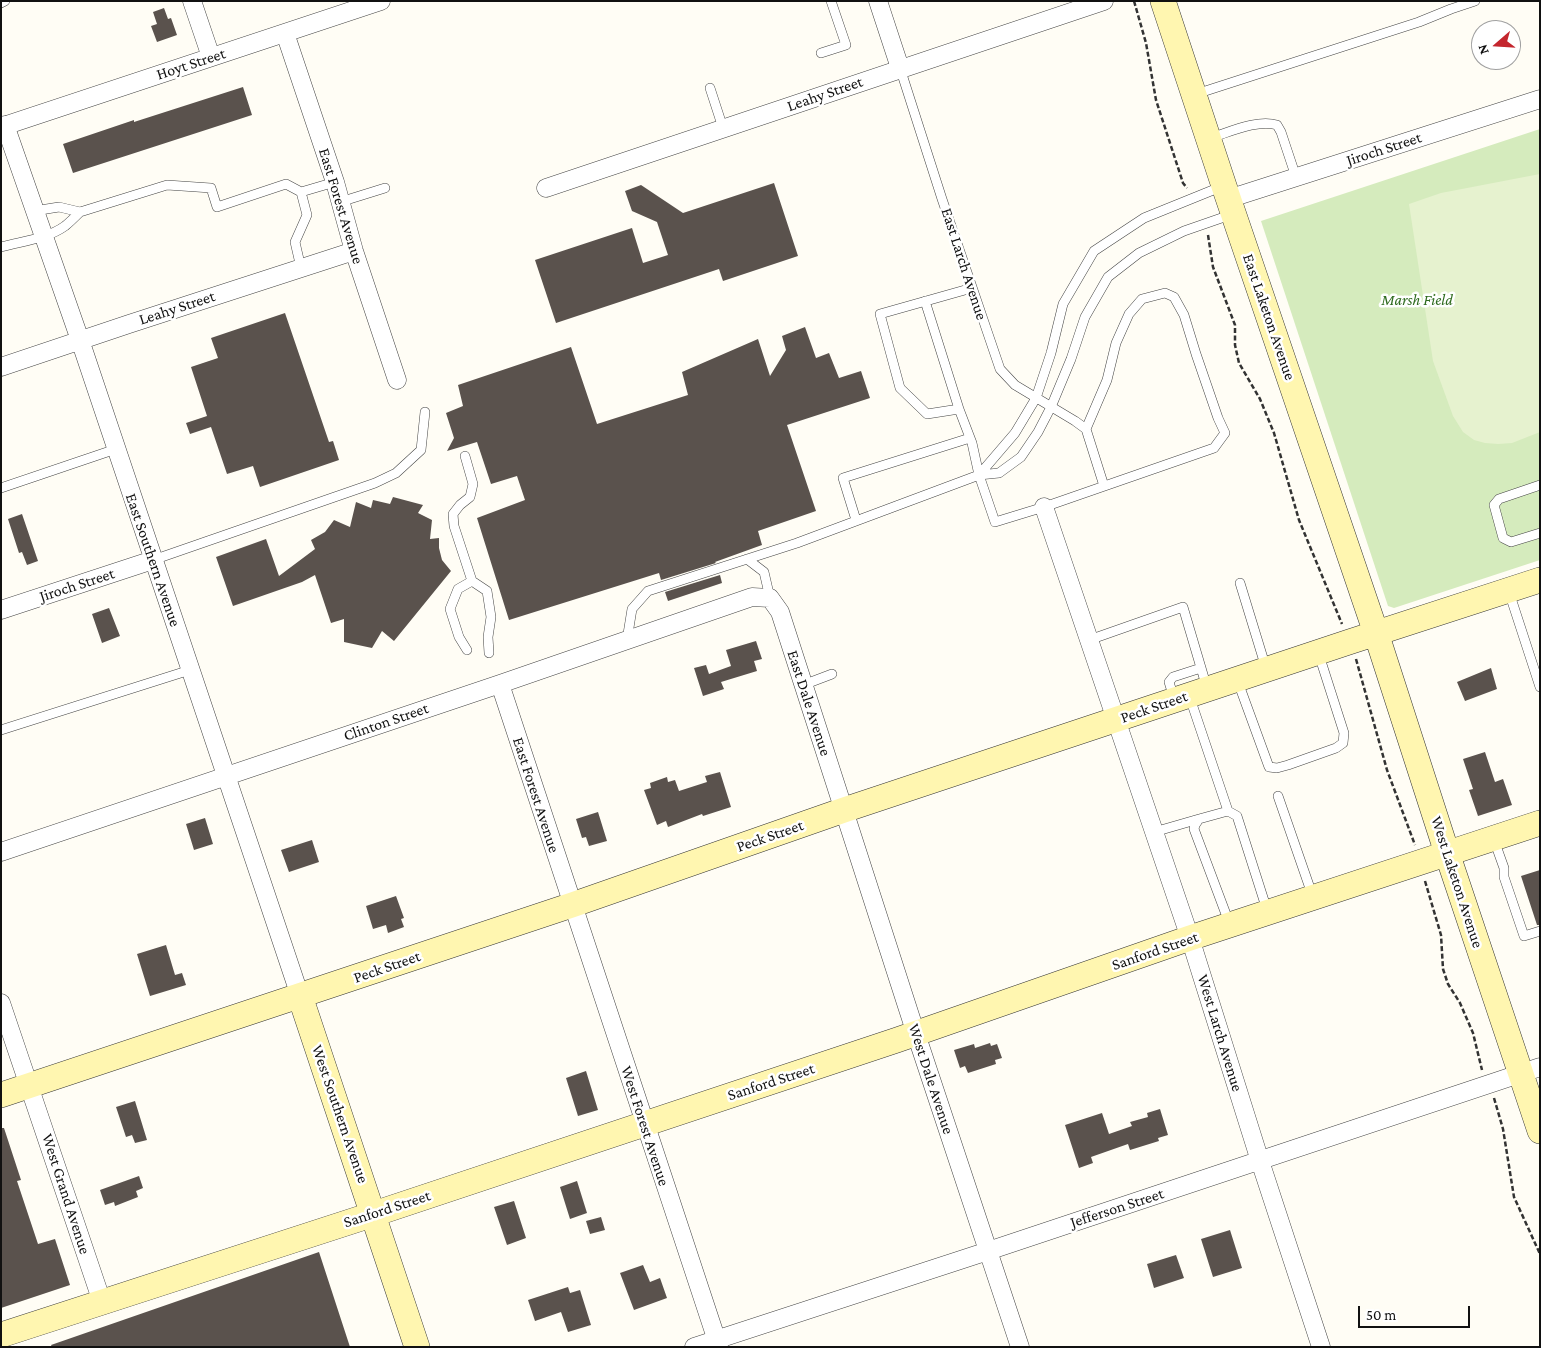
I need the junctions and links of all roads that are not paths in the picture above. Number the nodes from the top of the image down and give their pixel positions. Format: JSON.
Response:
{"nodes":[{"id":1,"x":5,"y":1,"type":"edge"},
{"id":2,"x":192,"y":1,"type":"edge"},
{"id":3,"x":381,"y":1,"type":"edge"},
{"id":4,"x":831,"y":1,"type":"edge"},
{"id":5,"x":878,"y":1,"type":"edge"},
{"id":6,"x":1104,"y":1,"type":"edge"},
{"id":7,"x":1163,"y":1,"type":"edge"},
{"id":8,"x":1475,"y":1,"type":"edge"},
{"id":9,"x":1,"y":2,"type":"edge"},
{"id":10,"x":285,"y":33,"type":"junction"},
{"id":11,"x":821,"y":53,"type":"dead end"},
{"id":12,"x":211,"y":57,"type":"junction"},
{"id":13,"x":900,"y":68,"type":"junction"},
{"id":14,"x":710,"y":88,"type":"dead end"},
{"id":15,"x":1194,"y":95,"type":"junction"},
{"id":16,"x":1540,"y":99,"type":"edge"},
{"id":17,"x":3,"y":126,"type":"edge"},
{"id":18,"x":723,"y":128,"type":"junction"},
{"id":19,"x":1209,"y":139,"type":"junction"},
{"id":20,"x":1296,"y":177,"type":"junction"},
{"id":21,"x":335,"y":182,"type":"junction"},
{"id":22,"x":385,"y":188,"type":"dead end"},
{"id":23,"x":546,"y":188,"type":"dead end"},
{"id":24,"x":302,"y":192,"type":"junction"},
{"id":25,"x":1228,"y":199,"type":"junction"},
{"id":26,"x":340,"y":202,"type":"junction"},
{"id":27,"x":34,"y":211,"type":"junction"},
{"id":28,"x":80,"y":212,"type":"junction"},
{"id":29,"x":43,"y":237,"type":"junction"},
{"id":30,"x":1,"y":246,"type":"edge"},
{"id":31,"x":354,"y":251,"type":"junction"},
{"id":32,"x":301,"y":268,"type":"junction"},
{"id":33,"x":972,"y":288,"type":"junction"},
{"id":34,"x":925,"y":301,"type":"junction"},
{"id":35,"x":80,"y":340,"type":"junction"},
{"id":36,"x":1,"y":367,"type":"edge"},
{"id":37,"x":397,"y":380,"type":"dead end"},
{"id":38,"x":1036,"y":398,"type":"junction"},
{"id":39,"x":1051,"y":407,"type":"junction"},
{"id":40,"x":959,"y":409,"type":"junction"},
{"id":41,"x":425,"y":412,"type":"dead end"},
{"id":42,"x":1086,"y":429,"type":"junction"},
{"id":43,"x":970,"y":438,"type":"junction"},
{"id":44,"x":116,"y":449,"type":"junction"},
{"id":45,"x":465,"y":456,"type":"dead end"},
{"id":46,"x":979,"y":475,"type":"junction"},
{"id":47,"x":1540,"y":485,"type":"edge"},
{"id":48,"x":1104,"y":486,"type":"junction"},
{"id":49,"x":1,"y":488,"type":"edge"},
{"id":50,"x":1044,"y":507,"type":"junction"},
{"id":51,"x":856,"y":520,"type":"junction"},
{"id":52,"x":1540,"y":533,"type":"edge"},
{"id":53,"x":747,"y":559,"type":"junction"},
{"id":54,"x":153,"y":560,"type":"junction"},
{"id":55,"x":1540,"y":580,"type":"edge"},
{"id":56,"x":472,"y":581,"type":"junction"},
{"id":57,"x":1240,"y":582,"type":"dead end"},
{"id":58,"x":1509,"y":590,"type":"junction"},
{"id":59,"x":770,"y":598,"type":"junction"},
{"id":60,"x":1,"y":610,"type":"edge"},
{"id":61,"x":1376,"y":633,"type":"junction"},
{"id":62,"x":627,"y":640,"type":"junction"},
{"id":63,"x":1089,"y":640,"type":"junction"},
{"id":64,"x":467,"y":650,"type":"dead end"},
{"id":65,"x":1318,"y":652,"type":"junction"},
{"id":66,"x":489,"y":653,"type":"dead end"},
{"id":67,"x":1267,"y":669,"type":"junction"},
{"id":68,"x":190,"y":670,"type":"junction"},
{"id":69,"x":832,"y":674,"type":"dead end"},
{"id":70,"x":1237,"y":679,"type":"junction"},
{"id":71,"x":500,"y":684,"type":"junction"},
{"id":72,"x":803,"y":685,"type":"junction"},
{"id":73,"x":1540,"y":687,"type":"edge"},
{"id":74,"x":1193,"y":688,"type":"junction"},
{"id":75,"x":1116,"y":720,"type":"junction"},
{"id":76,"x":1,"y":730,"type":"edge"},
{"id":77,"x":226,"y":776,"type":"junction"},
{"id":78,"x":1278,"y":796,"type":"dead end"},
{"id":79,"x":844,"y":810,"type":"junction"},
{"id":80,"x":1228,"y":811,"type":"junction"},
{"id":81,"x":1200,"y":818,"type":"junction"},
{"id":82,"x":1540,"y":823,"type":"edge"},
{"id":83,"x":1154,"y":832,"type":"junction"},
{"id":84,"x":1494,"y":837,"type":"junction"},
{"id":85,"x":1,"y":852,"type":"edge"},
{"id":86,"x":1447,"y":853,"type":"junction"},
{"id":87,"x":1314,"y":897,"type":"junction"},
{"id":88,"x":572,"y":905,"type":"junction"},
{"id":89,"x":1267,"y":912,"type":"junction"},
{"id":90,"x":1230,"y":925,"type":"junction"},
{"id":91,"x":1540,"y":931,"type":"edge"},
{"id":92,"x":1190,"y":938,"type":"junction"},
{"id":93,"x":300,"y":996,"type":"junction"},
{"id":94,"x":1,"y":1002,"type":"edge"},
{"id":95,"x":916,"y":1034,"type":"junction"},
{"id":96,"x":1530,"y":1070,"type":"edge"},
{"id":97,"x":30,"y":1086,"type":"junction"},
{"id":98,"x":1,"y":1095,"type":"edge"},
{"id":99,"x":644,"y":1124,"type":"junction"},
{"id":100,"x":1540,"y":1132,"type":"edge"},
{"id":101,"x":1260,"y":1161,"type":"junction"},
{"id":102,"x":374,"y":1214,"type":"junction"},
{"id":103,"x":988,"y":1251,"type":"junction"},
{"id":104,"x":102,"y":1302,"type":"junction"},
{"id":105,"x":1,"y":1335,"type":"edge"},
{"id":106,"x":717,"y":1343,"type":"edge"},
{"id":107,"x":417,"y":1347,"type":"edge"},
{"id":108,"x":694,"y":1347,"type":"edge"},
{"id":109,"x":1020,"y":1347,"type":"edge"},
{"id":110,"x":1321,"y":1347,"type":"edge"}],
"edges":[{"from":1,"to":9,"type":"lane"},
{"from":2,"to":12,"type":"street"},
{"from":3,"to":10,"type":"street","name":"Hoyt Street"},
{"from":4,"to":11,"type":"lane"},
{"from":5,"to":13,"type":"street","name":"East Larch Avenue"},
{"from":6,"to":13,"type":"street","name":"Leahy Street"},
{"from":7,"to":15,"type":"street","name":"East Laketon Avenue"},
{"from":8,"to":15,"type":"lane"},
{"from":10,"to":12,"type":"street","name":"Hoyt Street"},
{"from":10,"to":21,"type":"street","name":"East Forest Avenue"},
{"from":12,"to":17,"type":"street","name":"Hoyt Street"},
{"from":13,"to":18,"type":"street","name":"Leahy Street"},
{"from":13,"to":33,"type":"lane","name":"East Larch Avenue"},
{"from":14,"to":18,"type":"lane"},
{"from":15,"to":19,"type":"street","name":"East Laketon Avenue"},
{"from":16,"to":20,"type":"street","name":"Jiroch Street"},
{"from":17,"to":27,"type":"street","name":"East Southern Avenue"},
{"from":18,"to":23,"type":"street","name":"Leahy Street"},
{"from":19,"to":20,"type":"lane"},
{"from":19,"to":25,"type":"street","name":"East Laketon Avenue"},
{"from":20,"to":25,"type":"street","name":"Jiroch Street"},
{"from":21,"to":24,"type":"lane"},
{"from":21,"to":26,"type":"street","name":"East Forest Avenue"},
{"from":22,"to":26,"type":"lane"},
{"from":24,"to":28,"type":"lane"},
{"from":24,"to":32,"type":"lane"},
{"from":25,"to":38,"type":"lane"},
{"from":25,"to":39,"type":"lane"},
{"from":25,"to":61,"type":"street","name":"East Laketon Avenue"},
{"from":26,"to":31,"type":"street","name":"East Forest Avenue"},
{"from":27,"to":28,"type":"lane"},
{"from":27,"to":29,"type":"street","name":"East Southern Avenue"},
{"from":28,"to":29,"type":"lane"},
{"from":29,"to":30,"type":"lane"},
{"from":29,"to":35,"type":"street","name":"East Southern Avenue"},
{"from":31,"to":32,"type":"street","name":"Leahy Street"},
{"from":31,"to":37,"type":"street","name":"East Forest Avenue"},
{"from":32,"to":35,"type":"street","name":"Leahy Street"},
{"from":33,"to":34,"type":"lane"},
{"from":33,"to":38,"type":"lane","name":"East Larch Avenue"},
{"from":34,"to":40,"type":"lane"},
{"from":34,"to":40,"type":"lane"},
{"from":35,"to":36,"type":"street","name":"Leahy Street"},
{"from":35,"to":44,"type":"street","name":"East Southern Avenue"},
{"from":38,"to":39,"type":"lane","name":"East Larch Avenue"},
{"from":38,"to":46,"type":"lane"},
{"from":39,"to":42,"type":"lane","name":"East Larch Avenue"},
{"from":39,"to":46,"type":"lane"},
{"from":40,"to":43,"type":"lane"},
{"from":41,"to":54,"type":"lane"},
{"from":42,"to":48,"type":"lane"},
{"from":42,"to":48,"type":"lane"},
{"from":43,"to":46,"type":"lane"},
{"from":43,"to":51,"type":"lane"},
{"from":44,"to":49,"type":"lane"},
{"from":44,"to":54,"type":"street","name":"East Southern Avenue"},
{"from":45,"to":56,"type":"lane"},
{"from":46,"to":50,"type":"lane"},
{"from":46,"to":51,"type":"lane"},
{"from":47,"to":52,"type":"lane"},
{"from":48,"to":50,"type":"lane"},
{"from":50,"to":63,"type":"street"},
{"from":51,"to":53,"type":"lane"},
{"from":53,"to":59,"type":"lane"},
{"from":53,"to":62,"type":"lane"},
{"from":54,"to":60,"type":"street","name":"Jiroch Street"},
{"from":54,"to":68,"type":"street","name":"East Southern Avenue"},
{"from":55,"to":58,"type":"street","name":"Peck Street"},
{"from":56,"to":64,"type":"lane"},
{"from":56,"to":66,"type":"lane"},
{"from":57,"to":67,"type":"lane"},
{"from":58,"to":61,"type":"street","name":"Peck Street"},
{"from":58,"to":73,"type":"lane"},
{"from":59,"to":62,"type":"street","name":"Clinton Street"},
{"from":59,"to":72,"type":"street","name":"East Dale Avenue"},
{"from":61,"to":65,"type":"street","name":"Peck Street"},
{"from":61,"to":86,"type":"street","name":"West Laketon Avenue"},
{"from":62,"to":71,"type":"street","name":"Clinton Street"},
{"from":63,"to":74,"type":"lane"},
{"from":63,"to":75,"type":"street"},
{"from":65,"to":67,"type":"street","name":"Peck Street"},
{"from":65,"to":70,"type":"lane"},
{"from":67,"to":70,"type":"street","name":"Peck Street"},
{"from":68,"to":76,"type":"lane"},
{"from":68,"to":77,"type":"street","name":"East Southern Avenue"},
{"from":69,"to":72,"type":"lane"},
{"from":70,"to":74,"type":"street","name":"Peck Street"},
{"from":71,"to":77,"type":"street","name":"Clinton Street"},
{"from":71,"to":88,"type":"street","name":"East Forest Avenue"},
{"from":72,"to":79,"type":"street","name":"East Dale Avenue"},
{"from":74,"to":75,"type":"street","name":"Peck Street"},
{"from":74,"to":80,"type":"lane"},
{"from":75,"to":79,"type":"street","name":"Peck Street"},
{"from":75,"to":83,"type":"street","name":"West Larch Avenue"},
{"from":77,"to":85,"type":"street","name":"Clinton Street"},
{"from":77,"to":93,"type":"street","name":"East Southern Avenue"},
{"from":78,"to":87,"type":"lane"},
{"from":79,"to":88,"type":"street","name":"Peck Street"},
{"from":79,"to":95,"type":"street","name":"West Dale Avenue"},
{"from":80,"to":81,"type":"lane"},
{"from":80,"to":89,"type":"lane"},
{"from":81,"to":83,"type":"lane"},
{"from":81,"to":90,"type":"lane"},
{"from":82,"to":84,"type":"street","name":"Sanford Street"},
{"from":83,"to":92,"type":"street","name":"West Larch Avenue"},
{"from":84,"to":86,"type":"street","name":"Sanford Street"},
{"from":84,"to":91,"type":"lane"},
{"from":86,"to":87,"type":"street","name":"Sanford Street"},
{"from":86,"to":96,"type":"street","name":"West Laketon Avenue"},
{"from":87,"to":89,"type":"street","name":"Sanford Street"},
{"from":88,"to":93,"type":"street","name":"Peck Street"},
{"from":88,"to":99,"type":"street","name":"West Forest Avenue"},
{"from":89,"to":90,"type":"street","name":"Sanford Street"},
{"from":90,"to":92,"type":"street","name":"Sanford Street"},
{"from":92,"to":95,"type":"street","name":"Sanford Street"},
{"from":92,"to":101,"type":"street","name":"West Larch Avenue"},
{"from":93,"to":97,"type":"street","name":"Peck Street"},
{"from":93,"to":102,"type":"street","name":"West Southern Avenue"},
{"from":94,"to":97,"type":"street","name":"West Grand Avenue"},
{"from":95,"to":99,"type":"street","name":"Sanford Street"},
{"from":95,"to":103,"type":"street","name":"West Dale Avenue"},
{"from":96,"to":100,"type":"street","name":"West Laketon Avenue"},
{"from":96,"to":101,"type":"street","name":"Jefferson Street"},
{"from":97,"to":98,"type":"street","name":"Peck Street"},
{"from":97,"to":104,"type":"street","name":"West Grand Avenue"},
{"from":99,"to":102,"type":"street","name":"Sanford Street"},
{"from":99,"to":106,"type":"street","name":"West Forest Avenue"},
{"from":101,"to":103,"type":"street","name":"Jefferson Street"},
{"from":101,"to":110,"type":"street","name":"West Larch Avenue"},
{"from":102,"to":104,"type":"street","name":"Sanford Street"},
{"from":102,"to":107,"type":"street","name":"West Southern Avenue"},
{"from":103,"to":106,"type":"street","name":"Jefferson Street"},
{"from":103,"to":109,"type":"street","name":"West Dale Avenue"},
{"from":104,"to":105,"type":"street","name":"Sanford Street"},
{"from":106,"to":108,"type":"street","name":"Jefferson Street"}]}
